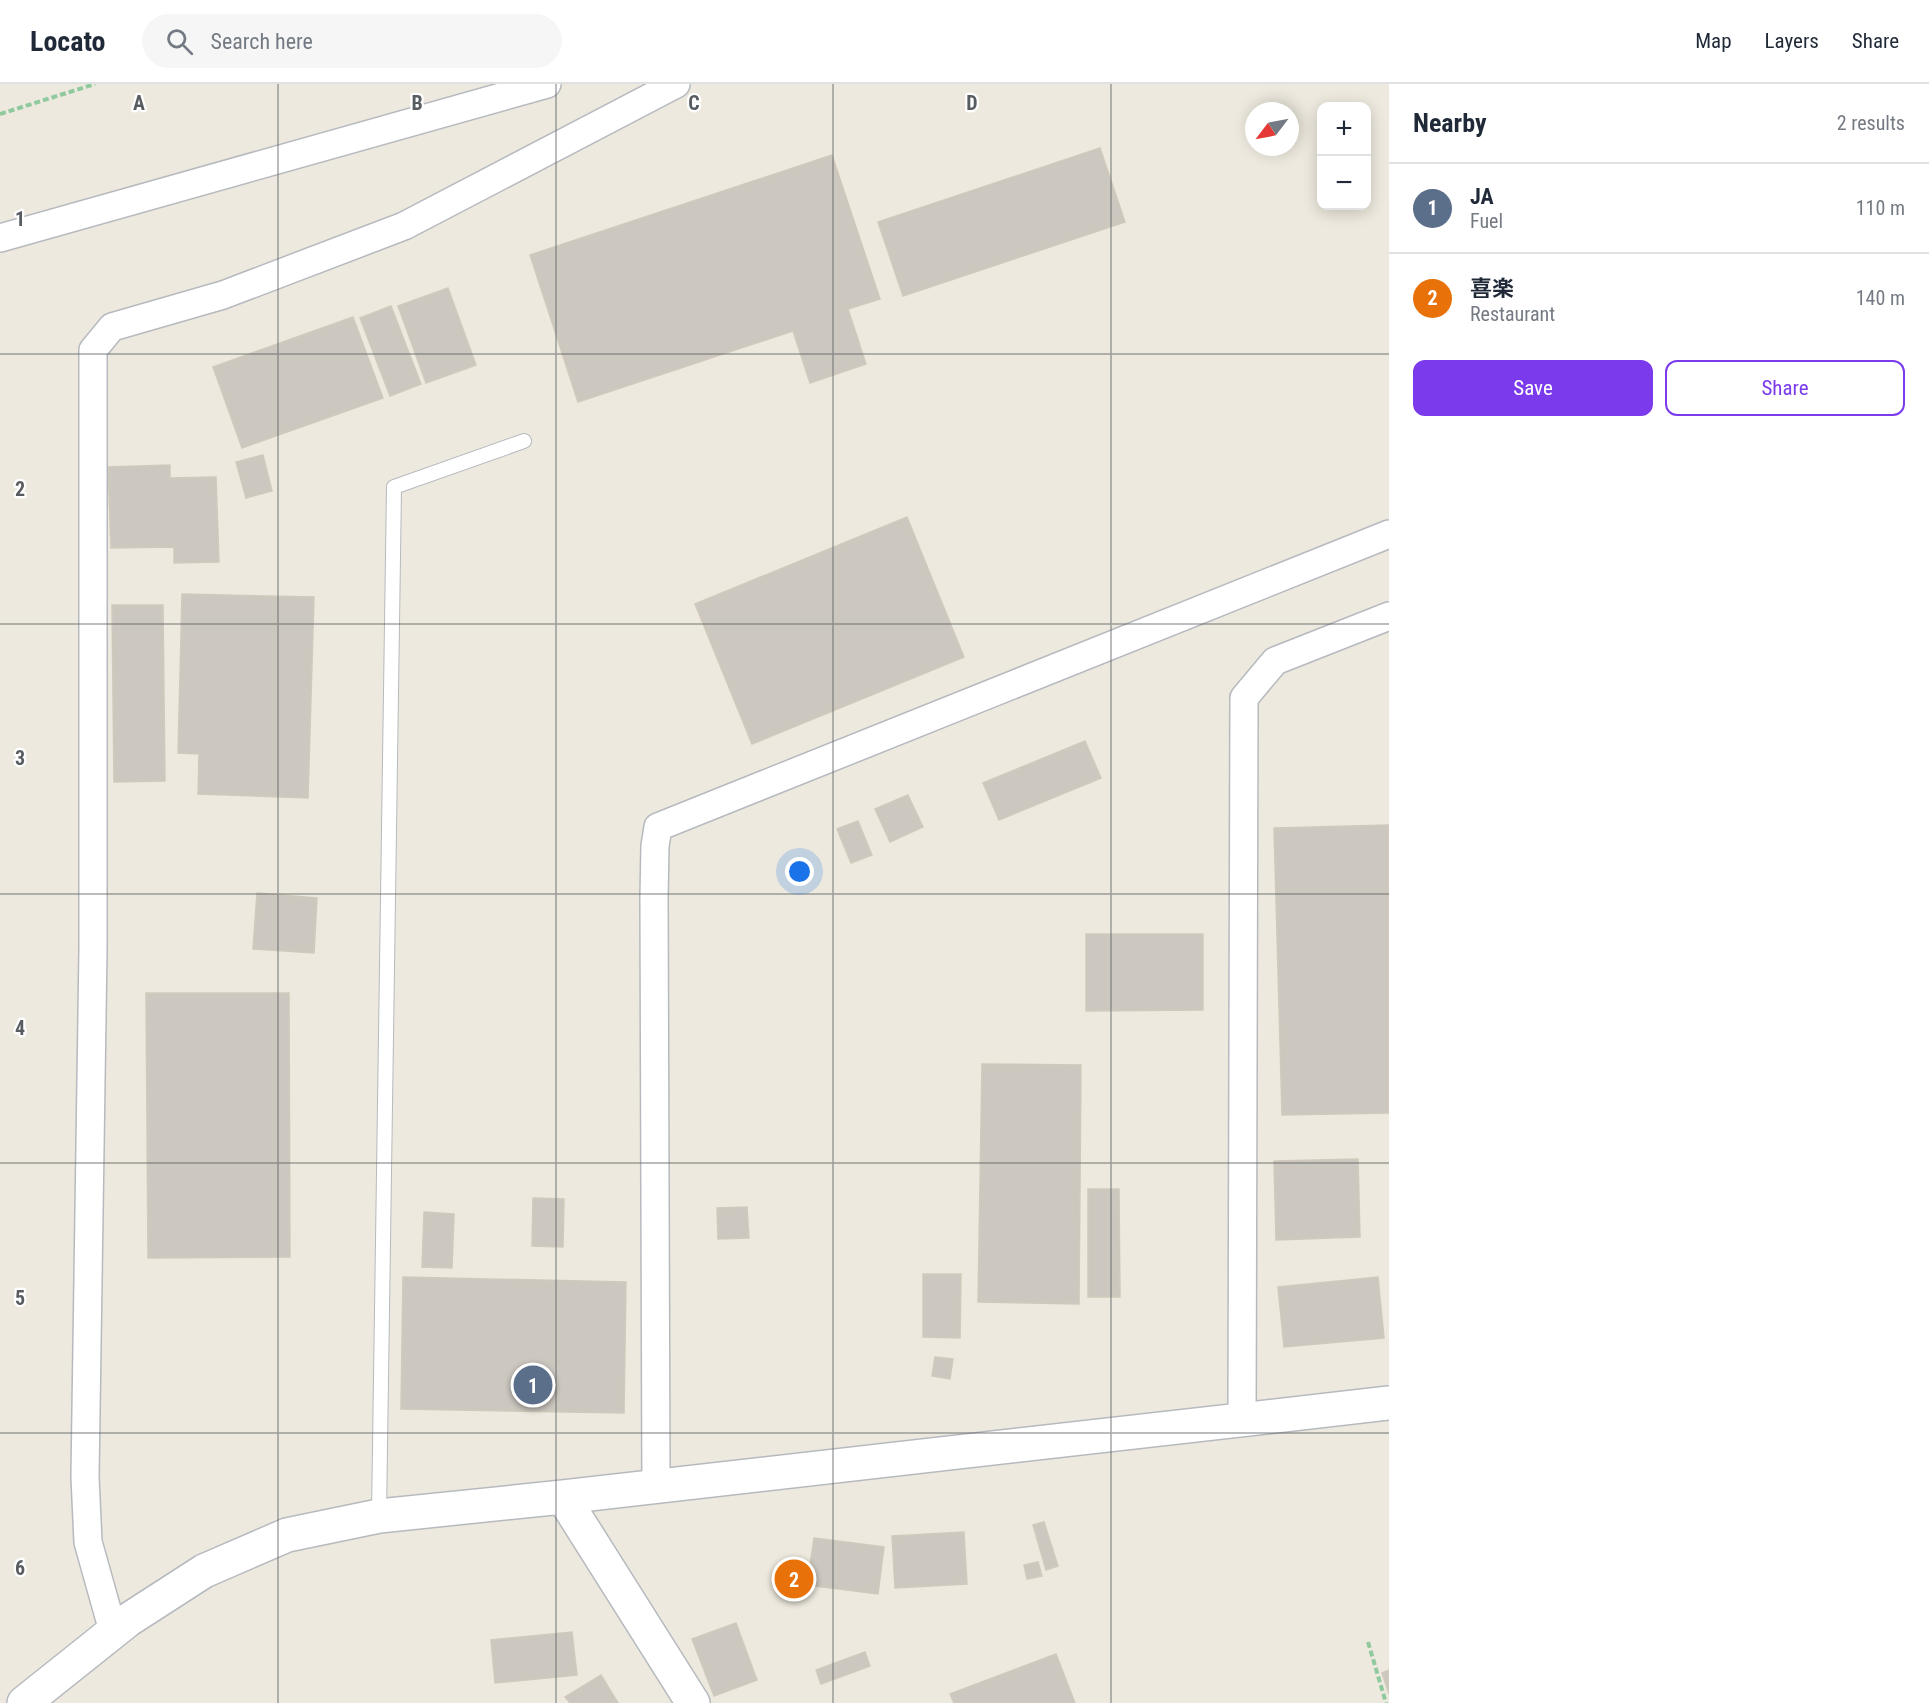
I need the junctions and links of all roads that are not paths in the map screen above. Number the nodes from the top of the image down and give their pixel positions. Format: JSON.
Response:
{"nodes":[{"id":1,"x":547,"y":84,"type":"edge"},
{"id":2,"x":676,"y":84,"type":"edge"},
{"id":3,"x":0,"y":238,"type":"edge"},
{"id":4,"x":524,"y":441,"type":"dead end"},
{"id":5,"x":1389,"y":534,"type":"edge"},
{"id":6,"x":1389,"y":616,"type":"edge"},
{"id":7,"x":1389,"y":1403,"type":"edge"},
{"id":8,"x":1242,"y":1420,"type":"junction"},
{"id":9,"x":656,"y":1487,"type":"junction"},
{"id":10,"x":563,"y":1497,"type":"junction"},
{"id":11,"x":379,"y":1515,"type":"junction"},
{"id":12,"x":113,"y":1631,"type":"junction"},
{"id":13,"x":24,"y":1703,"type":"edge"},
{"id":14,"x":693,"y":1703,"type":"edge"}],
"edges":[{"from":1,"to":3,"type":"street"},
{"from":2,"to":12,"type":"street"},
{"from":4,"to":11,"type":"lane"},
{"from":5,"to":9,"type":"street"},
{"from":6,"to":8,"type":"street"},
{"from":7,"to":8,"type":"street"},
{"from":8,"to":9,"type":"street"},
{"from":9,"to":10,"type":"street"},
{"from":10,"to":11,"type":"street"},
{"from":10,"to":14,"type":"street"},
{"from":11,"to":12,"type":"street"},
{"from":12,"to":13,"type":"street"}]}
